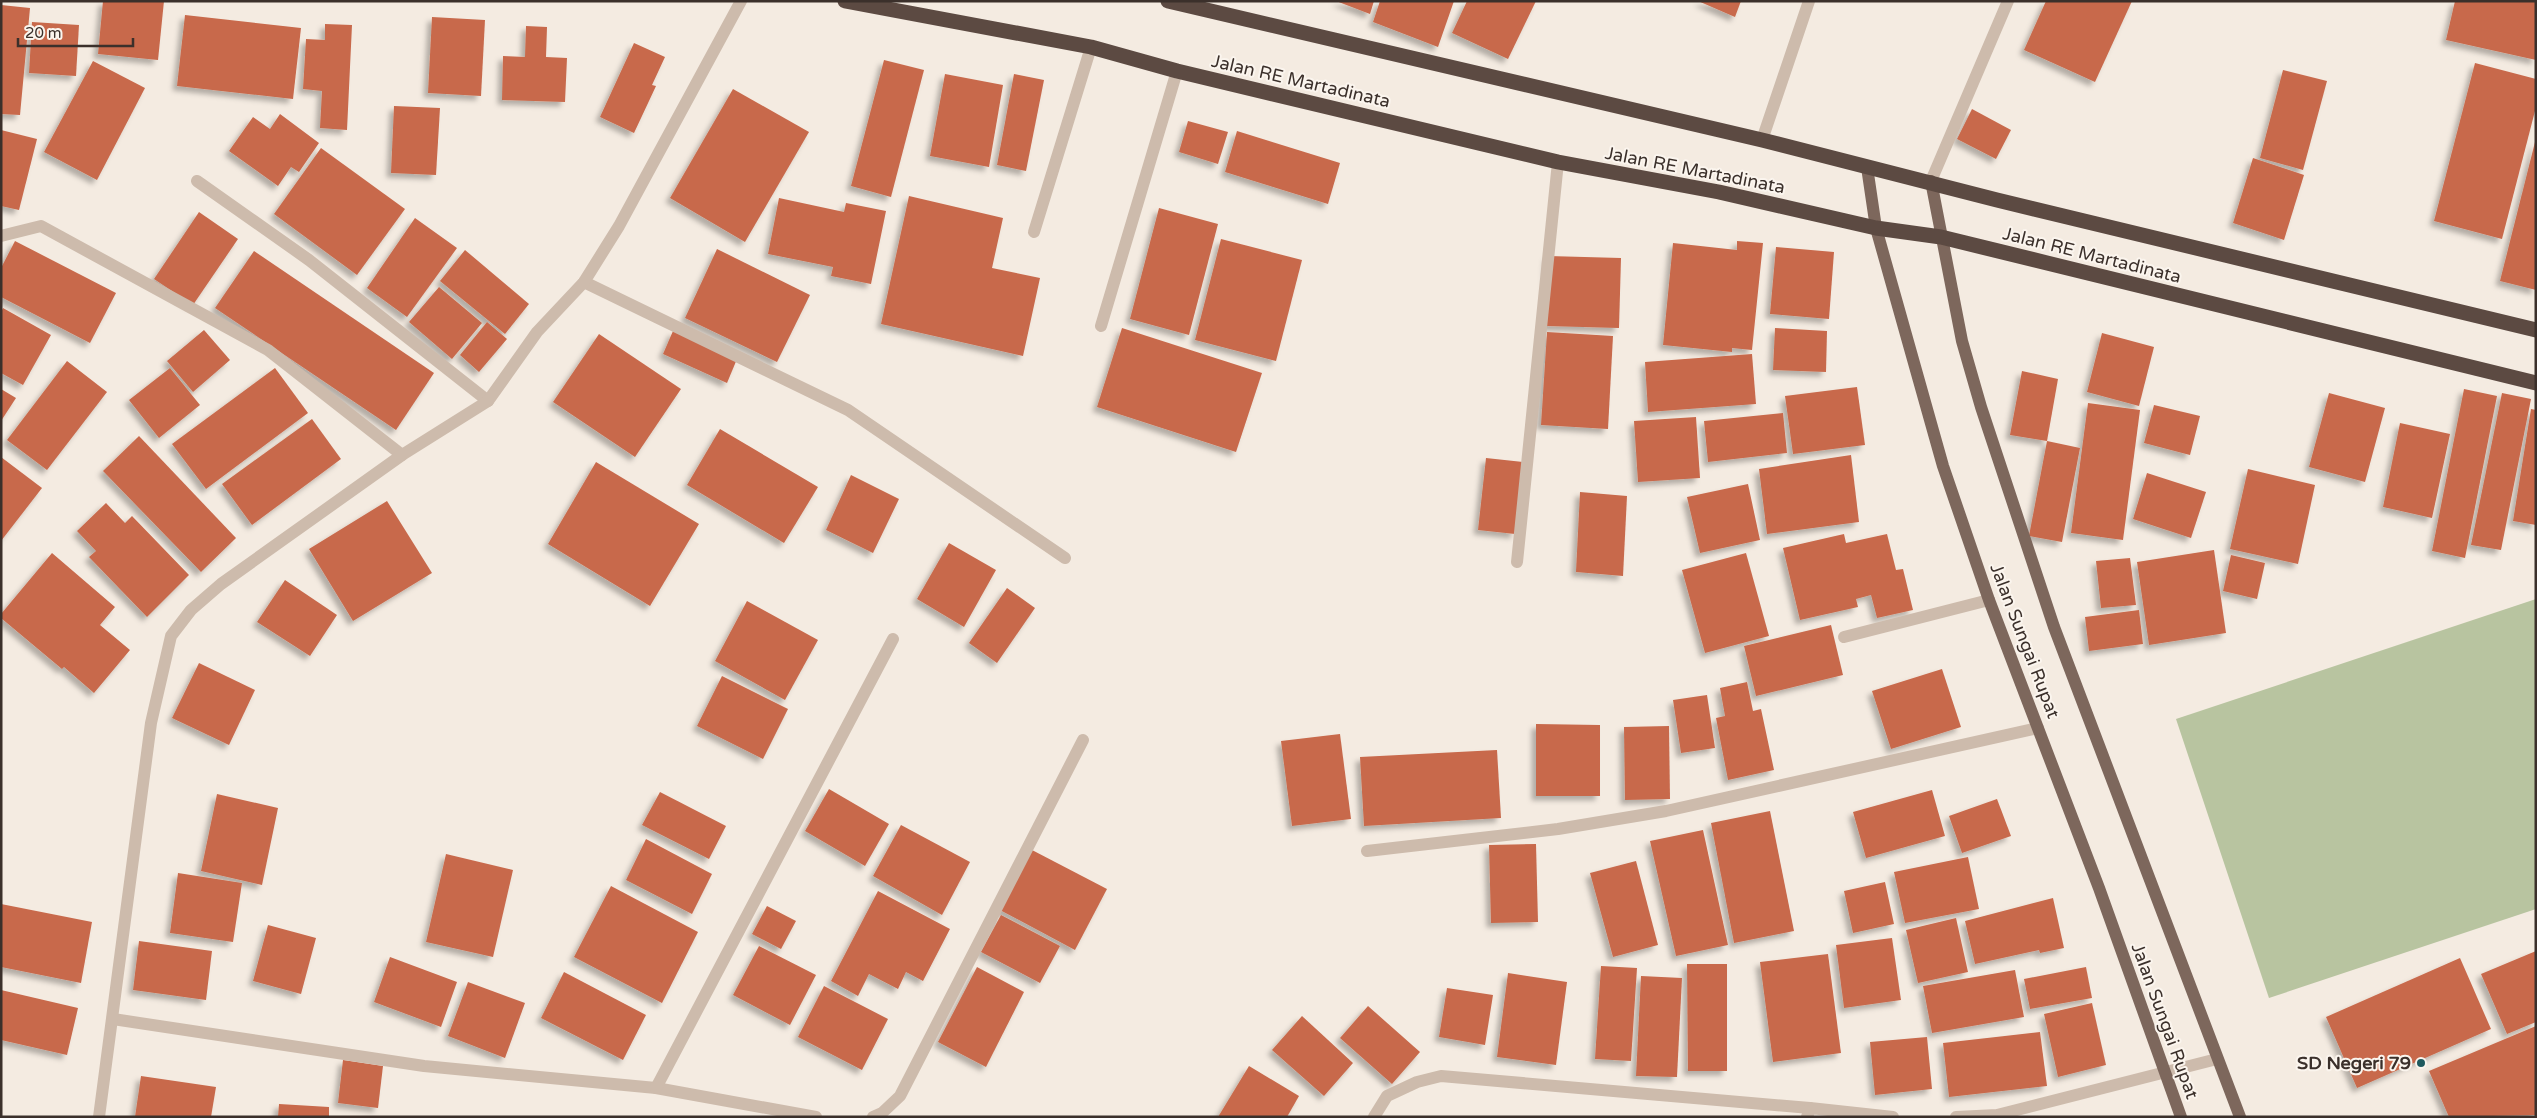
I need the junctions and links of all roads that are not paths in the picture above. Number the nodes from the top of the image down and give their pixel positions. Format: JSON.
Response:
{"nodes":[{"id":1,"x":741,"y":1,"type":"edge"},
{"id":2,"x":845,"y":1,"type":"edge"},
{"id":3,"x":1168,"y":1,"type":"edge"},
{"id":4,"x":1809,"y":1,"type":"edge"},
{"id":5,"x":2008,"y":1,"type":"edge"},
{"id":6,"x":1091,"y":48,"type":"junction"},
{"id":7,"x":1177,"y":71,"type":"junction"},
{"id":8,"x":1762,"y":140,"type":"junction"},
{"id":9,"x":1558,"y":162,"type":"junction"},
{"id":10,"x":1867,"y":167,"type":"junction"},
{"id":11,"x":197,"y":181,"type":"dead end"},
{"id":12,"x":1930,"y":182,"type":"junction"},
{"id":13,"x":1876,"y":228,"type":"junction"},
{"id":14,"x":1034,"y":232,"type":"dead end"},
{"id":15,"x":1,"y":236,"type":"edge"},
{"id":16,"x":1941,"y":237,"type":"junction"},
{"id":17,"x":584,"y":282,"type":"junction"},
{"id":18,"x":1101,"y":326,"type":"dead end"},
{"id":19,"x":2536,"y":330,"type":"edge"},
{"id":20,"x":2536,"y":383,"type":"edge"},
{"id":21,"x":488,"y":401,"type":"junction"},
{"id":22,"x":402,"y":455,"type":"junction"},
{"id":23,"x":1065,"y":558,"type":"dead end"},
{"id":24,"x":1517,"y":562,"type":"dead end"},
{"id":25,"x":1989,"y":600,"type":"junction"},
{"id":26,"x":1844,"y":637,"type":"dead end"},
{"id":27,"x":892,"y":639,"type":"dead end"},
{"id":28,"x":2038,"y":728,"type":"junction"},
{"id":29,"x":1083,"y":740,"type":"dead end"},
{"id":30,"x":1367,"y":851,"type":"dead end"},
{"id":31,"x":112,"y":1019,"type":"junction"},
{"id":32,"x":2217,"y":1059,"type":"junction"},
{"id":33,"x":2163,"y":1071,"type":"junction"},
{"id":34,"x":656,"y":1088,"type":"junction"},
{"id":35,"x":1808,"y":1112,"type":"edge"},
{"id":36,"x":100,"y":1117,"type":"edge"},
{"id":37,"x":816,"y":1117,"type":"edge"},
{"id":38,"x":873,"y":1117,"type":"edge"},
{"id":39,"x":1374,"y":1117,"type":"edge"},
{"id":40,"x":1893,"y":1117,"type":"edge"},
{"id":41,"x":1956,"y":1117,"type":"edge"},
{"id":42,"x":2181,"y":1117,"type":"edge"},
{"id":43,"x":2240,"y":1117,"type":"edge"}],
"edges":[{"from":1,"to":17,"type":"street"},
{"from":2,"to":6,"type":"highway","name":"Jalan RE Martadinata"},
{"from":3,"to":8,"type":"highway","name":"Jalan RE Martadinata"},
{"from":4,"to":8,"type":"street"},
{"from":5,"to":12,"type":"street"},
{"from":6,"to":7,"type":"highway","name":"Jalan RE Martadinata"},
{"from":6,"to":14,"type":"street"},
{"from":7,"to":9,"type":"highway","name":"Jalan RE Martadinata"},
{"from":7,"to":18,"type":"street"},
{"from":8,"to":10,"type":"highway","name":"Jalan RE Martadinata"},
{"from":9,"to":13,"type":"highway","name":"Jalan RE Martadinata"},
{"from":9,"to":24,"type":"street"},
{"from":10,"to":12,"type":"highway","name":"Jalan RE Martadinata"},
{"from":10,"to":13,"type":"main road","name":"Jalan Sungai Rupat"},
{"from":11,"to":21,"type":"street"},
{"from":12,"to":16,"type":"main road","name":"Jalan Sungai Rupat"},
{"from":12,"to":19,"type":"highway","name":"Jalan RE Martadinata"},
{"from":13,"to":16,"type":"highway","name":"Jalan RE Martadinata"},
{"from":13,"to":25,"type":"main road","name":"Jalan Sungai Rupat"},
{"from":15,"to":22,"type":"street"},
{"from":16,"to":20,"type":"highway","name":"Jalan RE Martadinata"},
{"from":16,"to":32,"type":"main road","name":"Jalan Sungai Rupat"},
{"from":17,"to":21,"type":"street"},
{"from":17,"to":23,"type":"street"},
{"from":21,"to":22,"type":"street"},
{"from":22,"to":31,"type":"street"},
{"from":25,"to":26,"type":"street"},
{"from":25,"to":28,"type":"main road","name":"Jalan Sungai Rupat"},
{"from":27,"to":34,"type":"street"},
{"from":28,"to":30,"type":"street"},
{"from":28,"to":33,"type":"main road","name":"Jalan Sungai Rupat"},
{"from":29,"to":38,"type":"street"},
{"from":31,"to":34,"type":"street"},
{"from":31,"to":36,"type":"street"},
{"from":32,"to":33,"type":"street"},
{"from":32,"to":43,"type":"main road","name":"Jalan Sungai Rupat"},
{"from":33,"to":41,"type":"street"},
{"from":33,"to":42,"type":"main road","name":"Jalan Sungai Rupat"},
{"from":34,"to":37,"type":"street"},
{"from":35,"to":39,"type":"street"},
{"from":35,"to":40,"type":"street"}]}
